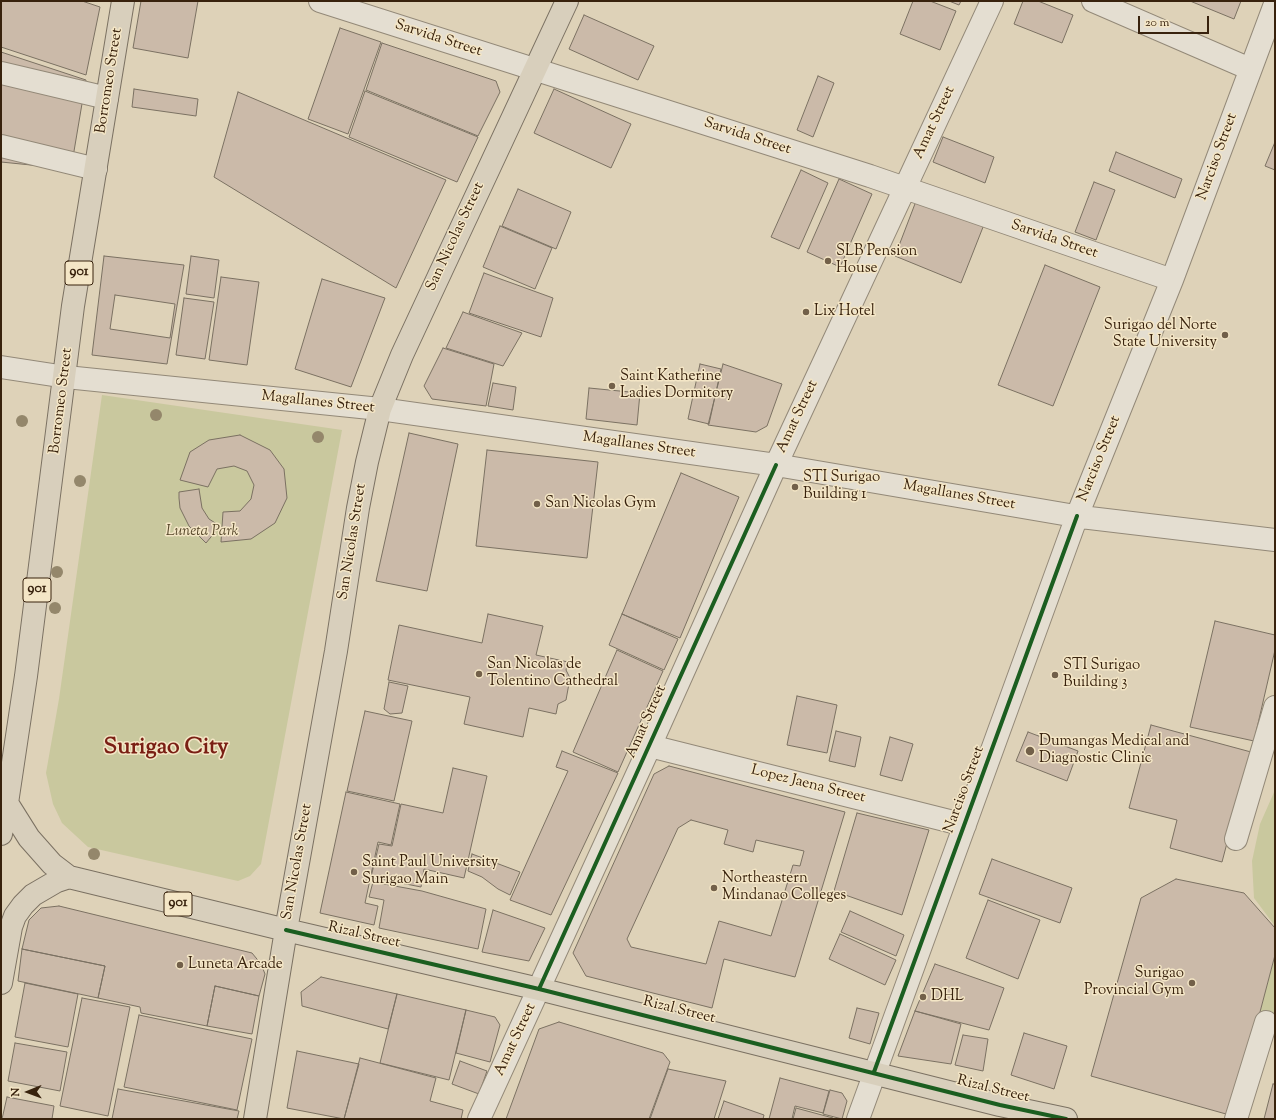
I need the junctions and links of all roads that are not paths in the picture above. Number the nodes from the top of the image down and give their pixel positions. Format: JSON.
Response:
{"nodes":[{"id":1,"x":123,"y":1,"type":"edge"},
{"id":2,"x":320,"y":1,"type":"edge"},
{"id":3,"x":567,"y":1,"type":"edge"},
{"id":4,"x":992,"y":1,"type":"edge"},
{"id":5,"x":1093,"y":1,"type":"edge"},
{"id":6,"x":1275,"y":4,"type":"edge"},
{"id":7,"x":534,"y":70,"type":"junction"},
{"id":8,"x":1250,"y":70,"type":"junction"},
{"id":9,"x":1,"y":73,"type":"edge"},
{"id":10,"x":107,"y":98,"type":"junction"},
{"id":11,"x":1,"y":146,"type":"edge"},
{"id":12,"x":96,"y":169,"type":"junction"},
{"id":13,"x":905,"y":188,"type":"junction"},
{"id":14,"x":1172,"y":280,"type":"junction"},
{"id":15,"x":1,"y":367,"type":"edge"},
{"id":16,"x":66,"y":377,"type":"junction"},
{"id":17,"x":380,"y":409,"type":"junction"},
{"id":18,"x":776,"y":465,"type":"junction"},
{"id":19,"x":1076,"y":516,"type":"junction"},
{"id":20,"x":1275,"y":540,"type":"edge"},
{"id":21,"x":1275,"y":707,"type":"edge"},
{"id":22,"x":650,"y":746,"type":"junction"},
{"id":23,"x":4,"y":803,"type":"edge"},
{"id":24,"x":965,"y":824,"type":"junction"},
{"id":25,"x":1,"y":834,"type":"edge"},
{"id":26,"x":1236,"y":839,"type":"dead end"},
{"id":27,"x":69,"y":877,"type":"junction"},
{"id":28,"x":7,"y":919,"type":"edge"},
{"id":29,"x":286,"y":930,"type":"junction"},
{"id":30,"x":1,"y":983,"type":"edge"},
{"id":31,"x":539,"y":989,"type":"junction"},
{"id":32,"x":1266,"y":1022,"type":"dead end"},
{"id":33,"x":874,"y":1072,"type":"junction"},
{"id":34,"x":998,"y":1112,"type":"edge"},
{"id":35,"x":255,"y":1119,"type":"edge"},
{"id":36,"x":479,"y":1119,"type":"edge"},
{"id":37,"x":858,"y":1119,"type":"edge"},
{"id":38,"x":1066,"y":1119,"type":"edge"},
{"id":39,"x":1236,"y":1119,"type":"edge"}],
"edges":[{"from":1,"to":10,"type":"main road","name":"Borromeo Street","number":"901"},
{"from":2,"to":7,"type":"street","name":"Sarvida Street"},
{"from":3,"to":7,"type":"main road","name":"San Nicolas Street"},
{"from":4,"to":13,"type":"street","name":"Amat Street"},
{"from":5,"to":8,"type":"street"},
{"from":6,"to":8,"type":"street","name":"Narciso Street"},
{"from":7,"to":13,"type":"street","name":"Sarvida Street"},
{"from":7,"to":17,"type":"main road","name":"San Nicolas Street"},
{"from":8,"to":14,"type":"street","name":"Narciso Street"},
{"from":9,"to":10,"type":"street"},
{"from":10,"to":12,"type":"main road","name":"Borromeo Street","number":"901"},
{"from":11,"to":12,"type":"street"},
{"from":12,"to":16,"type":"main road","name":"Borromeo Street","number":"901"},
{"from":13,"to":14,"type":"street","name":"Sarvida Street"},
{"from":13,"to":18,"type":"street","name":"Amat Street"},
{"from":14,"to":19,"type":"street","name":"Narciso Street"},
{"from":15,"to":16,"type":"street","name":"Magallanes Street"},
{"from":16,"to":17,"type":"street","name":"Magallanes Street"},
{"from":16,"to":23,"type":"main road","name":"Borromeo Street","number":"901"},
{"from":17,"to":18,"type":"street","name":"Magallanes Street"},
{"from":17,"to":29,"type":"main road","name":"San Nicolas Street"},
{"from":18,"to":19,"type":"street","name":"Magallanes Street"},
{"from":18,"to":22,"type":"street","name":"Amat Street"},
{"from":19,"to":20,"type":"street","name":"Magallanes Street"},
{"from":19,"to":24,"type":"street","name":"Narciso Street"},
{"from":21,"to":26,"type":"street"},
{"from":22,"to":24,"type":"street","name":"Lopez Jaena Street"},
{"from":22,"to":31,"type":"street","name":"Amat Street"},
{"from":23,"to":25,"type":"main road","name":"Borromeo Street"},
{"from":23,"to":27,"type":"main road","number":"901"},
{"from":24,"to":33,"type":"street","name":"Narciso Street"},
{"from":27,"to":28,"type":"main road"},
{"from":27,"to":29,"type":"main road","name":"Rizal Street","number":"901"},
{"from":28,"to":30,"type":"main road"},
{"from":29,"to":31,"type":"main road","name":"Rizal Street","number":"901"},
{"from":29,"to":35,"type":"main road","name":"San Nicolas Street"},
{"from":31,"to":33,"type":"main road","name":"Rizal Street","number":"901"},
{"from":31,"to":36,"type":"street","name":"Amat Street"},
{"from":32,"to":39,"type":"street"},
{"from":33,"to":34,"type":"main road","name":"Rizal Street","number":"901"},
{"from":33,"to":37,"type":"street","name":"Narciso Street"},
{"from":34,"to":38,"type":"main road","name":"Rizal Street","number":"901"}]}
